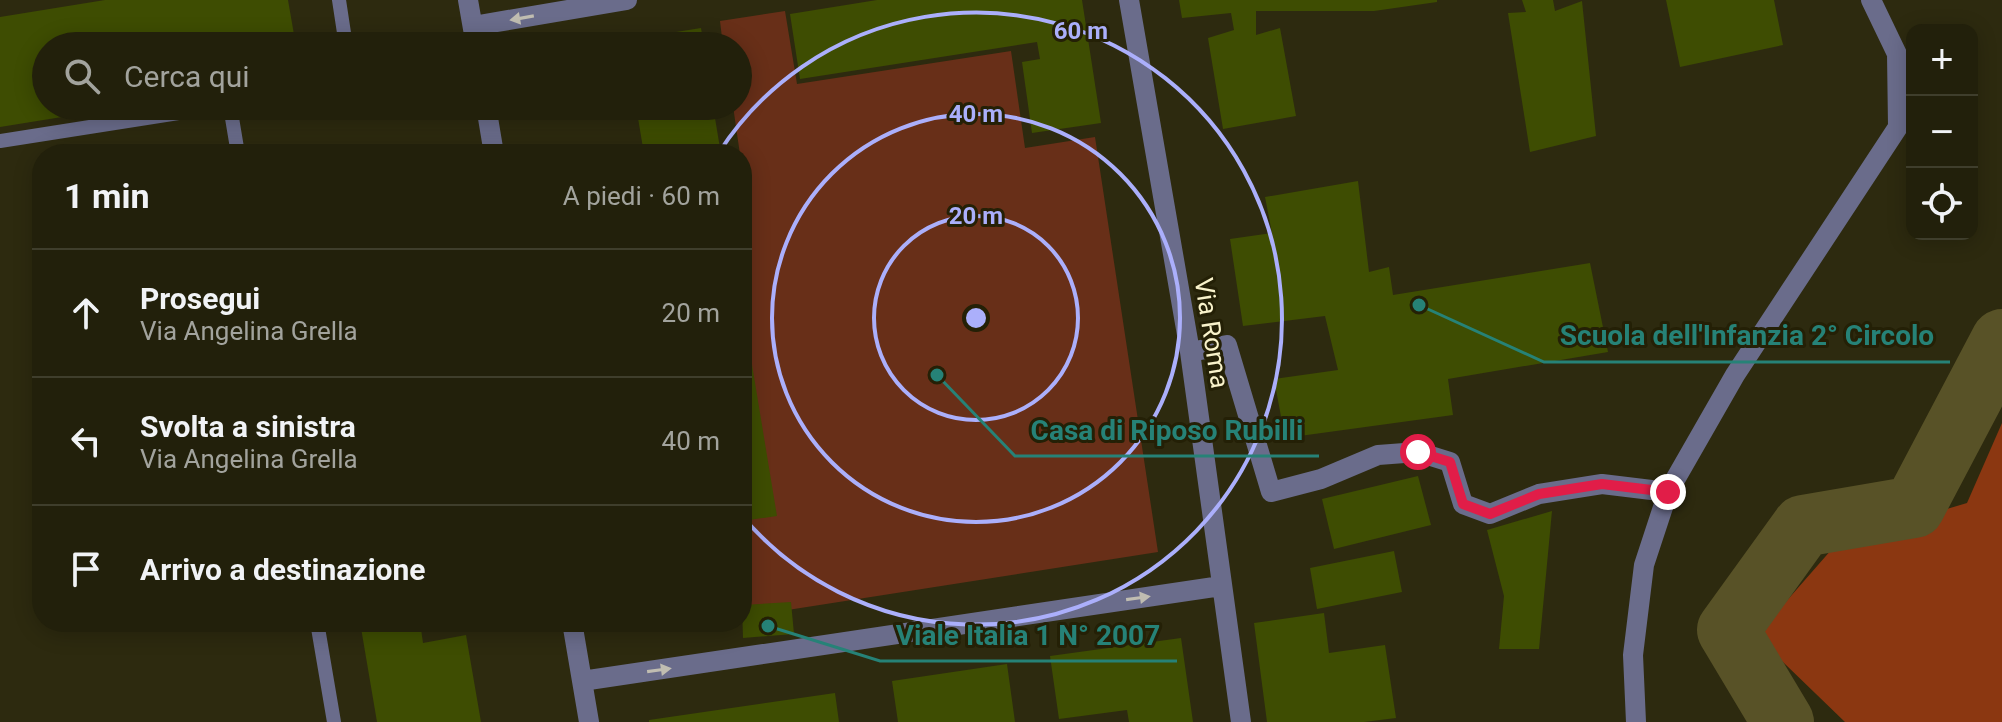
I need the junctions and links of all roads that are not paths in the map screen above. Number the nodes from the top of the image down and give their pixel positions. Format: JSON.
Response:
{"nodes":[{"id":1,"x":339,"y":0,"type":"edge"},
{"id":2,"x":468,"y":0,"type":"edge"},
{"id":3,"x":627,"y":0,"type":"edge"},
{"id":4,"x":1129,"y":0,"type":"edge"},
{"id":5,"x":1871,"y":0,"type":"edge"},
{"id":6,"x":344,"y":32,"type":"edge"},
{"id":7,"x":473,"y":32,"type":"edge"},
{"id":8,"x":491,"y":32,"type":"edge"},
{"id":9,"x":134,"y":120,"type":"edge"},
{"id":10,"x":232,"y":120,"type":"edge"},
{"id":11,"x":488,"y":120,"type":"edge"},
{"id":12,"x":0,"y":141,"type":"edge"},
{"id":13,"x":236,"y":144,"type":"edge"},
{"id":14,"x":492,"y":144,"type":"edge"},
{"id":15,"x":1190,"y":352,"type":"junction"},
{"id":16,"x":1668,"y":492,"type":"junction"},
{"id":17,"x":1221,"y":586,"type":"junction"},
{"id":18,"x":319,"y":632,"type":"edge"},
{"id":19,"x":574,"y":632,"type":"edge"},
{"id":20,"x":582,"y":681,"type":"junction"},
{"id":21,"x":334,"y":722,"type":"edge"},
{"id":22,"x":589,"y":722,"type":"edge"},
{"id":23,"x":1241,"y":722,"type":"edge"},
{"id":24,"x":1636,"y":722,"type":"edge"}],
"edges":[{"from":1,"to":6,"type":"lane"},
{"from":2,"to":7,"type":"street"},
{"from":3,"to":8,"type":"street","one_way":true},
{"from":4,"to":15,"type":"street","name":"Via Roma"},
{"from":5,"to":16,"type":"street"},
{"from":9,"to":12,"type":"lane"},
{"from":10,"to":13,"type":"lane"},
{"from":11,"to":14,"type":"street"},
{"from":15,"to":16,"type":"street"},
{"from":15,"to":17,"type":"street","name":"Via Roma"},
{"from":16,"to":24,"type":"street"},
{"from":20,"to":17,"type":"street","one_way":true},
{"from":17,"to":23,"type":"street","name":"Via Roma"},
{"from":18,"to":21,"type":"lane"},
{"from":19,"to":20,"type":"street"},
{"from":20,"to":22,"type":"street"}]}
